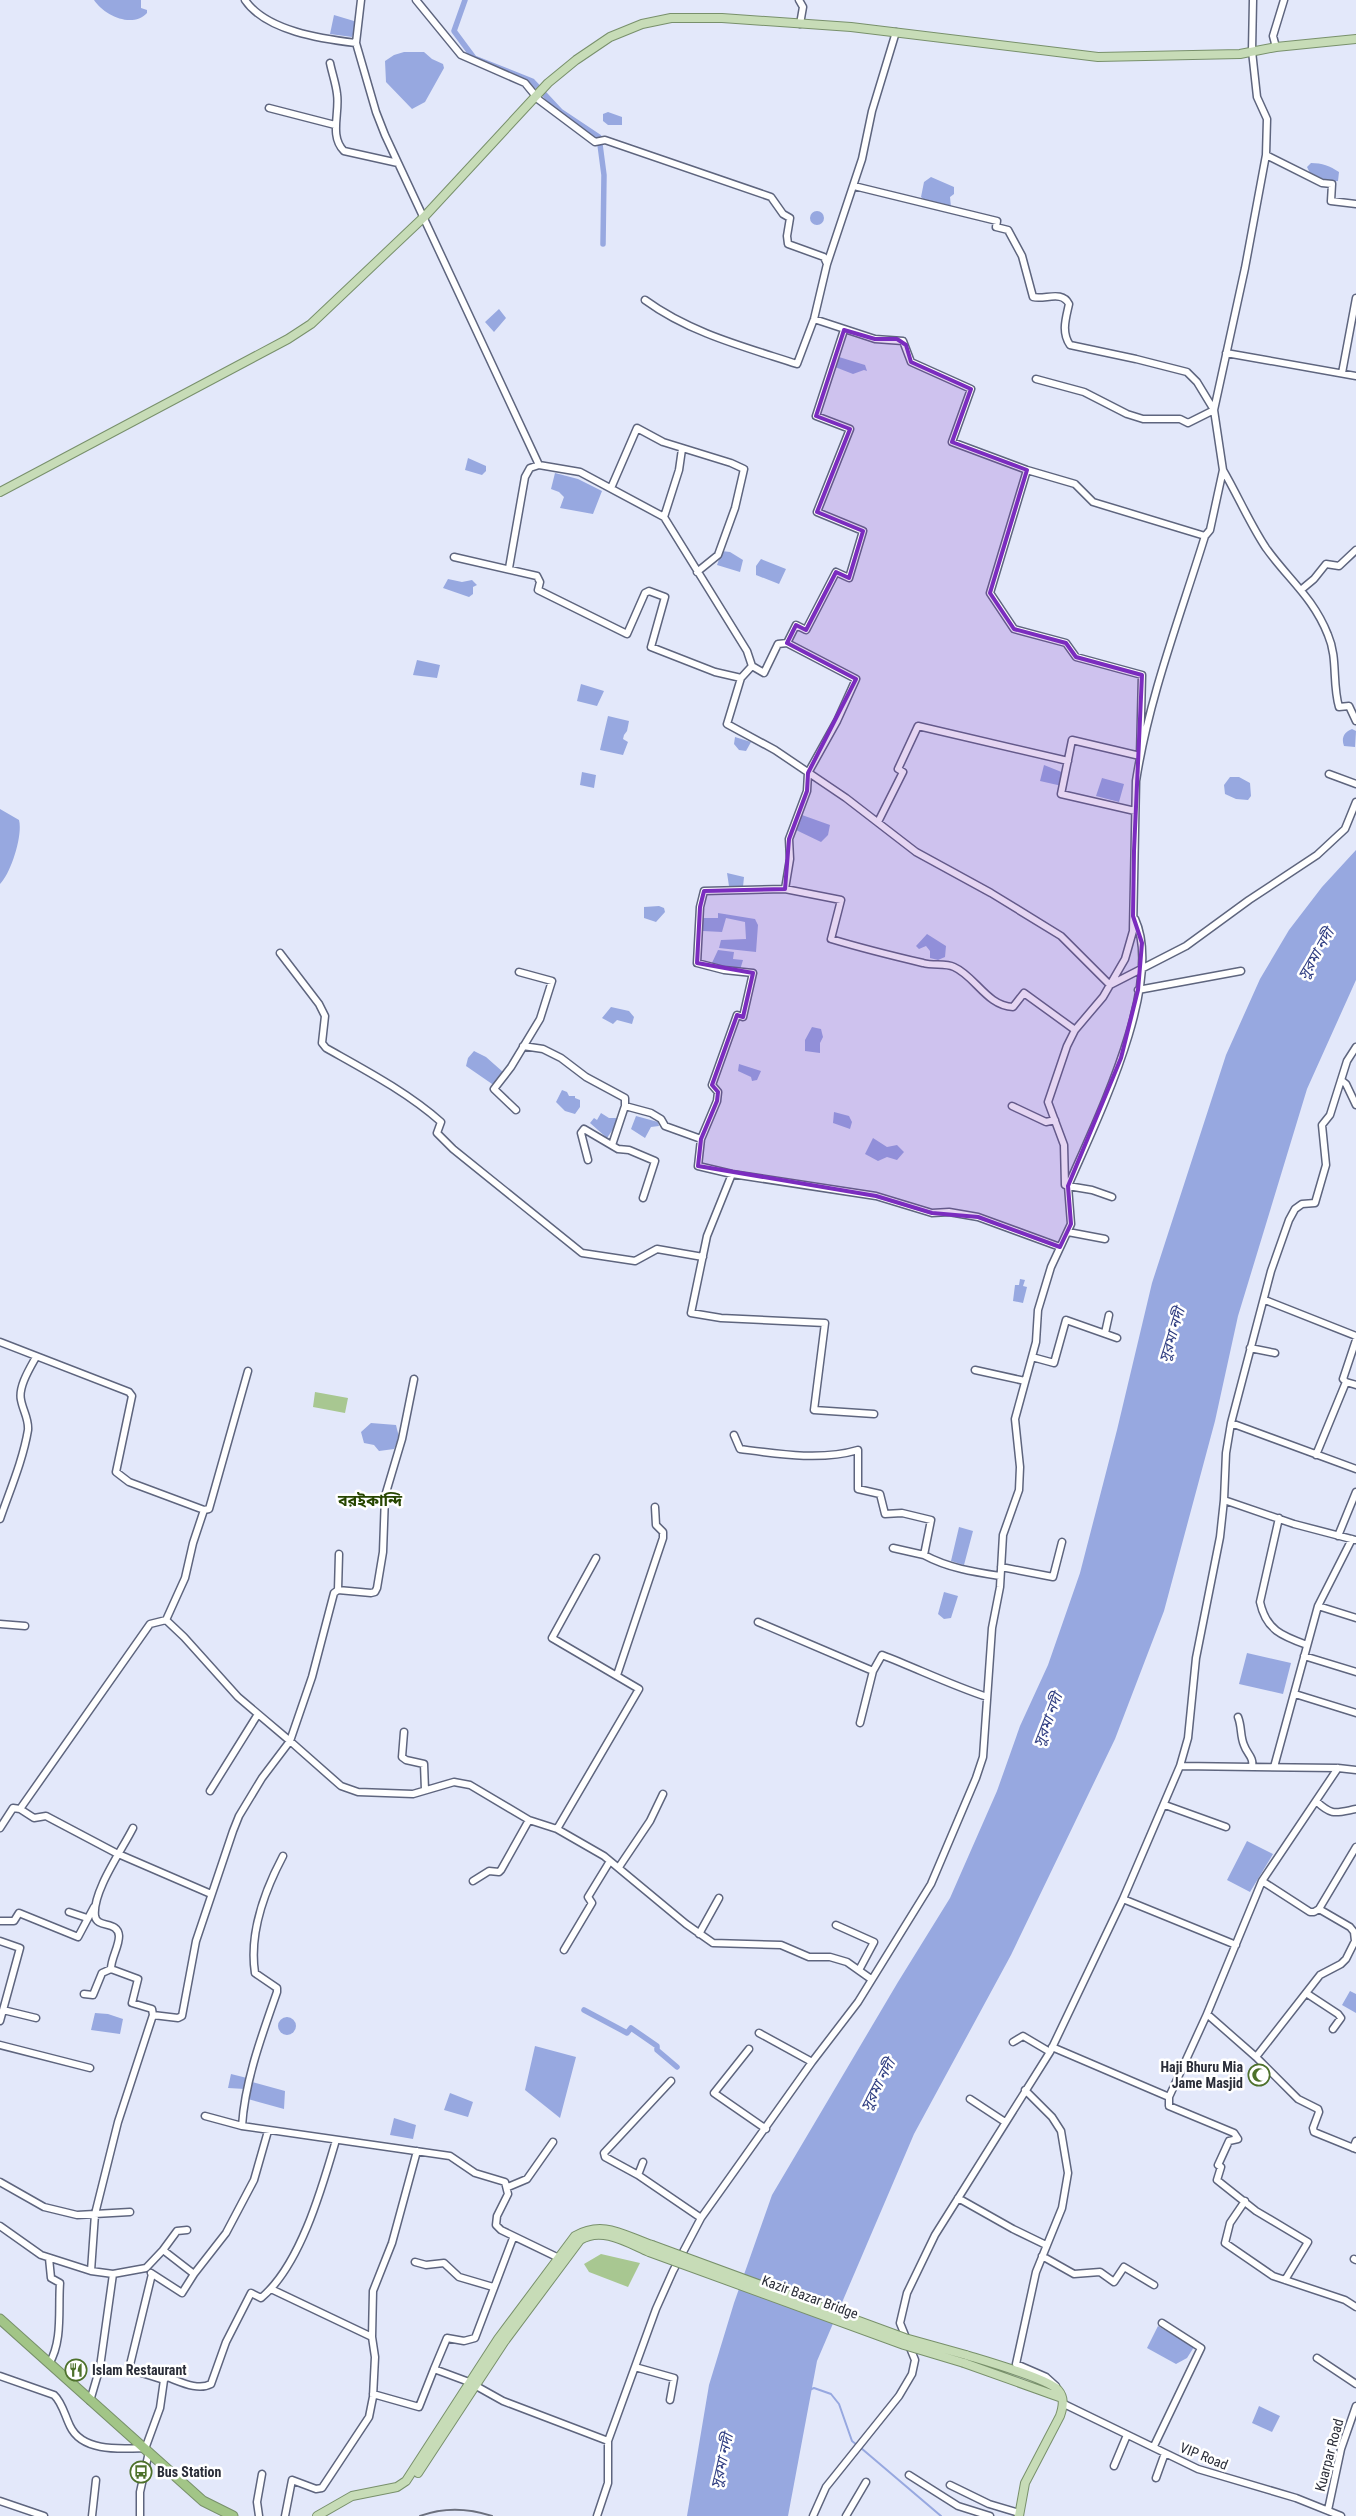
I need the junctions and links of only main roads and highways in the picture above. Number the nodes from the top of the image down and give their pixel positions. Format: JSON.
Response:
{"nodes":[{"id":1,"x":1356,"y":39,"type":"edge"},
{"id":2,"x":0,"y":492,"type":"edge"},
{"id":3,"x":0,"y":2319,"type":"edge"},
{"id":4,"x":965,"y":2359,"type":"junction"},
{"id":5,"x":472,"y":2383,"type":"junction"},
{"id":6,"x":1063,"y":2401,"type":"junction"},
{"id":7,"x":1019,"y":2514,"type":"edge"},
{"id":8,"x":233,"y":2516,"type":"edge"},
{"id":9,"x":317,"y":2516,"type":"edge"},
{"id":10,"x":325,"y":2516,"type":"edge"}],
"edges":[{"from":1,"to":2,"type":"main road"},
{"from":3,"to":8,"type":"highway"},
{"from":4,"to":5,"type":"main road","bridge":true},
{"from":4,"to":6,"type":"main road"},
{"from":4,"to":6,"type":"main road"},
{"from":5,"to":9,"type":"main road"},
{"from":5,"to":10,"type":"main road"},
{"from":6,"to":7,"type":"main road"}]}
